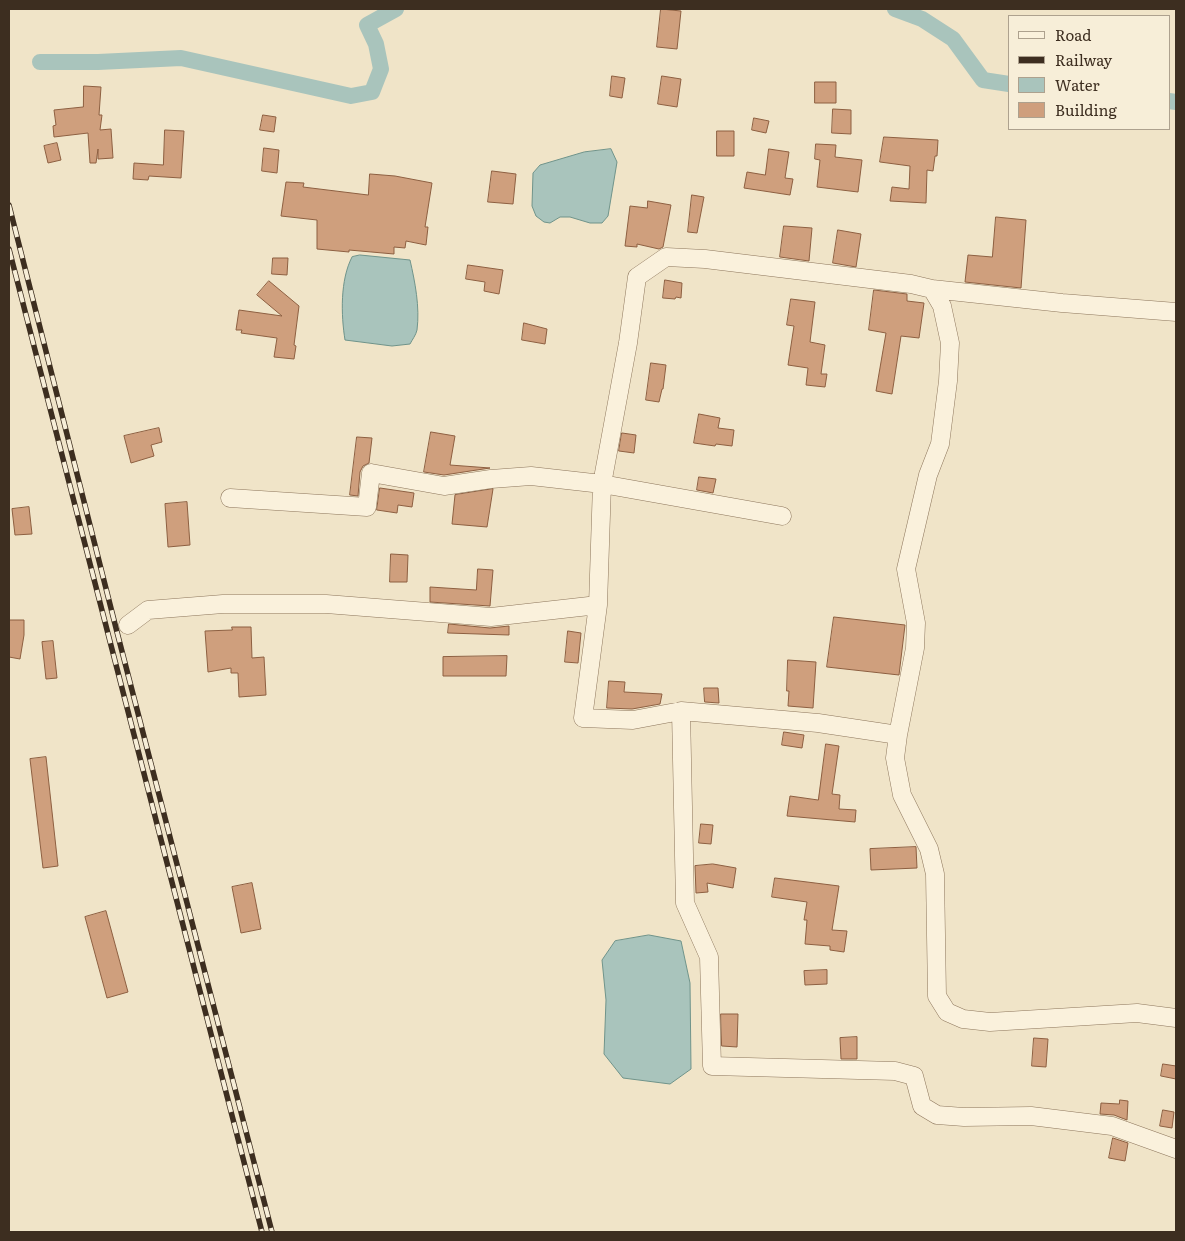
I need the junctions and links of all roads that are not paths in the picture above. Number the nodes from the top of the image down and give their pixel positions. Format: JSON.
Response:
{"nodes":[{"id":1,"x":932,"y":289,"type":"junction"},
{"id":2,"x":1176,"y":312,"type":"edge"},
{"id":3,"x":602,"y":484,"type":"junction"},
{"id":4,"x":230,"y":498,"type":"dead end"},
{"id":5,"x":782,"y":516,"type":"dead end"},
{"id":6,"x":598,"y":605,"type":"junction"},
{"id":7,"x":128,"y":625,"type":"dead end"},
{"id":8,"x":681,"y":711,"type":"junction"},
{"id":9,"x":898,"y":735,"type":"junction"},
{"id":10,"x":1176,"y":1018,"type":"edge"},
{"id":11,"x":1176,"y":1149,"type":"edge"}],
"edges":[{"from":1,"to":2,"type":"street"},
{"from":1,"to":3,"type":"street"},
{"from":1,"to":9,"type":"street"},
{"from":3,"to":4,"type":"street"},
{"from":3,"to":5,"type":"street"},
{"from":3,"to":6,"type":"street"},
{"from":6,"to":7,"type":"street"},
{"from":6,"to":8,"type":"street"},
{"from":8,"to":9,"type":"street"},
{"from":8,"to":11,"type":"street"},
{"from":9,"to":10,"type":"street"}]}
